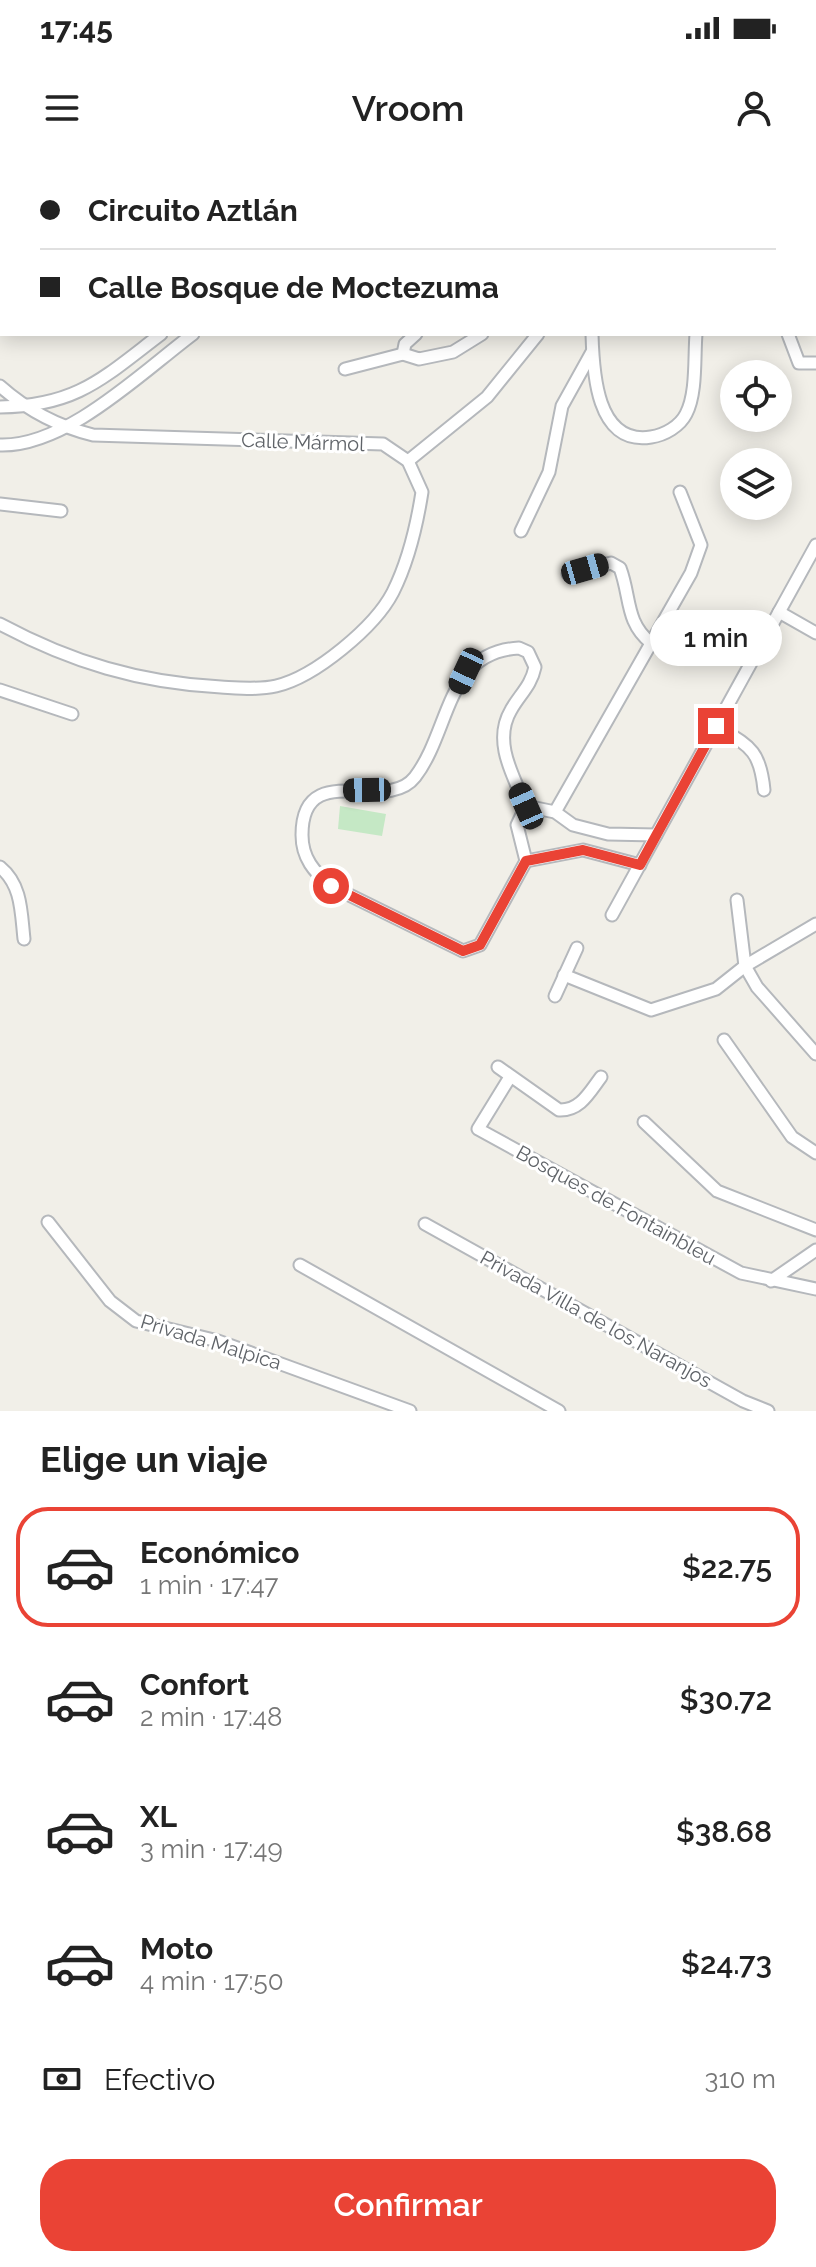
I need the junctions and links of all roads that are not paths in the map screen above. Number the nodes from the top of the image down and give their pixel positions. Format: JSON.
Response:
{"nodes":[{"id":1,"x":158,"y":336,"type":"edge"},
{"id":2,"x":190,"y":336,"type":"edge"},
{"id":3,"x":414,"y":336,"type":"edge"},
{"id":4,"x":479,"y":336,"type":"edge"},
{"id":5,"x":536,"y":336,"type":"edge"},
{"id":6,"x":592,"y":336,"type":"edge"},
{"id":7,"x":696,"y":336,"type":"edge"},
{"id":8,"x":789,"y":336,"type":"edge"},
{"id":9,"x":592,"y":352,"type":"junction"},
{"id":10,"x":403,"y":354,"type":"junction"},
{"id":11,"x":816,"y":363,"type":"edge"},
{"id":12,"x":345,"y":369,"type":"dead end"},
{"id":13,"x":0,"y":386,"type":"edge"},
{"id":14,"x":0,"y":407,"type":"edge"},
{"id":15,"x":23,"y":407,"type":"junction"},
{"id":16,"x":67,"y":429,"type":"junction"},
{"id":17,"x":0,"y":445,"type":"edge"},
{"id":18,"x":408,"y":461,"type":"junction"},
{"id":19,"x":680,"y":492,"type":"dead end"},
{"id":20,"x":0,"y":504,"type":"edge"},
{"id":21,"x":61,"y":511,"type":"dead end"},
{"id":22,"x":521,"y":531,"type":"dead end"},
{"id":23,"x":816,"y":545,"type":"edge"},
{"id":24,"x":568,"y":574,"type":"dead end"},
{"id":25,"x":779,"y":612,"type":"junction"},
{"id":26,"x":0,"y":624,"type":"edge"},
{"id":27,"x":816,"y":633,"type":"edge"},
{"id":28,"x":651,"y":643,"type":"junction"},
{"id":29,"x":0,"y":690,"type":"edge"},
{"id":30,"x":72,"y":714,"type":"dead end"},
{"id":31,"x":716,"y":726,"type":"junction"},
{"id":32,"x":764,"y":790,"type":"dead end"},
{"id":33,"x":526,"y":806,"type":"junction"},
{"id":34,"x":555,"y":812,"type":"junction"},
{"id":35,"x":656,"y":835,"type":"junction"},
{"id":36,"x":526,"y":861,"type":"junction"},
{"id":37,"x":640,"y":865,"type":"junction"},
{"id":38,"x":0,"y":867,"type":"edge"},
{"id":39,"x":737,"y":900,"type":"dead end"},
{"id":40,"x":612,"y":915,"type":"dead end"},
{"id":41,"x":816,"y":924,"type":"edge"},
{"id":42,"x":24,"y":939,"type":"dead end"},
{"id":43,"x":577,"y":948,"type":"dead end"},
{"id":44,"x":745,"y":966,"type":"junction"},
{"id":45,"x":564,"y":975,"type":"junction"},
{"id":46,"x":555,"y":996,"type":"dead end"},
{"id":47,"x":724,"y":1040,"type":"dead end"},
{"id":48,"x":816,"y":1054,"type":"edge"},
{"id":49,"x":498,"y":1067,"type":"dead end"},
{"id":50,"x":510,"y":1077,"type":"junction"},
{"id":51,"x":601,"y":1077,"type":"dead end"},
{"id":52,"x":644,"y":1122,"type":"dead end"},
{"id":53,"x":816,"y":1153,"type":"edge"},
{"id":54,"x":48,"y":1222,"type":"dead end"},
{"id":55,"x":425,"y":1224,"type":"dead end"},
{"id":56,"x":816,"y":1230,"type":"edge"},
{"id":57,"x":816,"y":1250,"type":"edge"},
{"id":58,"x":300,"y":1265,"type":"dead end"},
{"id":59,"x":771,"y":1281,"type":"junction"},
{"id":60,"x":816,"y":1289,"type":"edge"},
{"id":61,"x":410,"y":1411,"type":"edge"},
{"id":62,"x":559,"y":1411,"type":"edge"},
{"id":63,"x":768,"y":1411,"type":"edge"}],
"edges":[{"from":1,"to":15,"type":"street"},
{"from":2,"to":16,"type":"street"},
{"from":3,"to":10,"type":"street"},
{"from":4,"to":10,"type":"street"},
{"from":5,"to":18,"type":"street"},
{"from":6,"to":9,"type":"street"},
{"from":7,"to":9,"type":"street"},
{"from":8,"to":11,"type":"street"},
{"from":9,"to":22,"type":"street"},
{"from":10,"to":12,"type":"street"},
{"from":13,"to":15,"type":"street"},
{"from":14,"to":15,"type":"street"},
{"from":15,"to":16,"type":"street"},
{"from":16,"to":17,"type":"street","name":"Calle Mármol"},
{"from":16,"to":18,"type":"street","name":"Calle Mármol"},
{"from":18,"to":26,"type":"street"},
{"from":19,"to":28,"type":"street"},
{"from":20,"to":21,"type":"street"},
{"from":23,"to":25,"type":"street"},
{"from":24,"to":28,"type":"street"},
{"from":25,"to":27,"type":"street"},
{"from":25,"to":31,"type":"street"},
{"from":28,"to":34,"type":"street"},
{"from":29,"to":30,"type":"street"},
{"from":31,"to":32,"type":"street"},
{"from":31,"to":35,"type":"street"},
{"from":33,"to":34,"type":"street"},
{"from":33,"to":36,"type":"street"},
{"from":33,"to":36,"type":"street"},
{"from":34,"to":35,"type":"street"},
{"from":35,"to":37,"type":"street"},
{"from":36,"to":37,"type":"street"},
{"from":37,"to":40,"type":"street"},
{"from":38,"to":42,"type":"street"},
{"from":39,"to":44,"type":"street"},
{"from":41,"to":44,"type":"street"},
{"from":43,"to":45,"type":"street"},
{"from":44,"to":45,"type":"street"},
{"from":44,"to":48,"type":"street"},
{"from":45,"to":46,"type":"street"},
{"from":47,"to":53,"type":"street"},
{"from":49,"to":50,"type":"street"},
{"from":50,"to":51,"type":"street"},
{"from":50,"to":59,"type":"street","name":"Bosques de Fontainbleu"},
{"from":52,"to":56,"type":"street"},
{"from":54,"to":61,"type":"street","name":"Privada Malpica"},
{"from":55,"to":63,"type":"street","name":"Privada Villa de los Naranjos"},
{"from":57,"to":59,"type":"street"},
{"from":58,"to":62,"type":"street"},
{"from":59,"to":60,"type":"street","name":"Bosques de Fontainbleu"}]}
